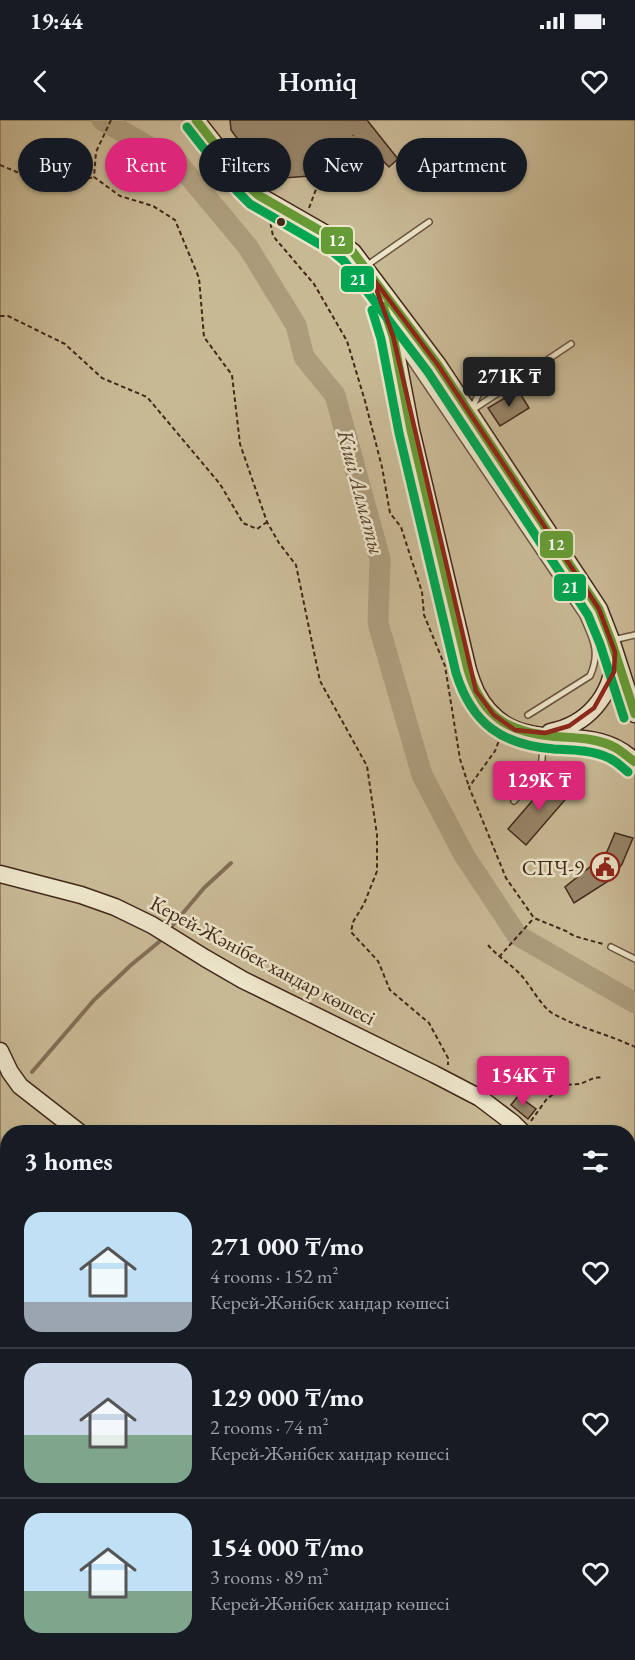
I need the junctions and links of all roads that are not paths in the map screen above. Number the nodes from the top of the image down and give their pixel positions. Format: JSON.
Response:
{"nodes":[{"id":1,"x":196,"y":120,"type":"edge"},
{"id":2,"x":429,"y":222,"type":"dead end"},
{"id":3,"x":369,"y":272,"type":"junction"},
{"id":4,"x":393,"y":336,"type":"junction"},
{"id":5,"x":571,"y":344,"type":"dead end"},
{"id":6,"x":481,"y":389,"type":"dead end"},
{"id":7,"x":470,"y":412,"type":"junction"},
{"id":8,"x":635,"y":635,"type":"edge"},
{"id":9,"x":613,"y":646,"type":"junction"},
{"id":10,"x":635,"y":714,"type":"edge"},
{"id":11,"x":528,"y":716,"type":"dead end"},
{"id":12,"x":526,"y":733,"type":"junction"},
{"id":13,"x":544,"y":737,"type":"junction"},
{"id":14,"x":630,"y":764,"type":"edge"},
{"id":15,"x":514,"y":801,"type":"dead end"},
{"id":16,"x":0,"y":874,"type":"edge"},
{"id":17,"x":611,"y":947,"type":"road end"},
{"id":18,"x":635,"y":959,"type":"edge"},
{"id":19,"x":0,"y":1051,"type":"edge"},
{"id":20,"x":70,"y":1125,"type":"edge"},
{"id":21,"x":517,"y":1125,"type":"edge"}],
"edges":[{"from":1,"to":3,"type":"main road"},
{"from":2,"to":3,"type":"lane"},
{"from":3,"to":4,"type":"main road"},
{"from":3,"to":7,"type":"main road"},
{"from":4,"to":11,"type":"lane"},
{"from":4,"to":12,"type":"main road"},
{"from":5,"to":7,"type":"lane"},
{"from":6,"to":7,"type":"lane"},
{"from":7,"to":9,"type":"main road"},
{"from":8,"to":9,"type":"lane"},
{"from":9,"to":10,"type":"main road"},
{"from":9,"to":12,"type":"main road"},
{"from":12,"to":13,"type":"main road"},
{"from":13,"to":14,"type":"main road"},
{"from":13,"to":15,"type":"lane"},
{"from":16,"to":21,"type":"main road","name":"Керей-Жәнібек хандар көшесі"},
{"from":17,"to":18,"type":"lane"},
{"from":19,"to":20,"type":"main road"}]}
